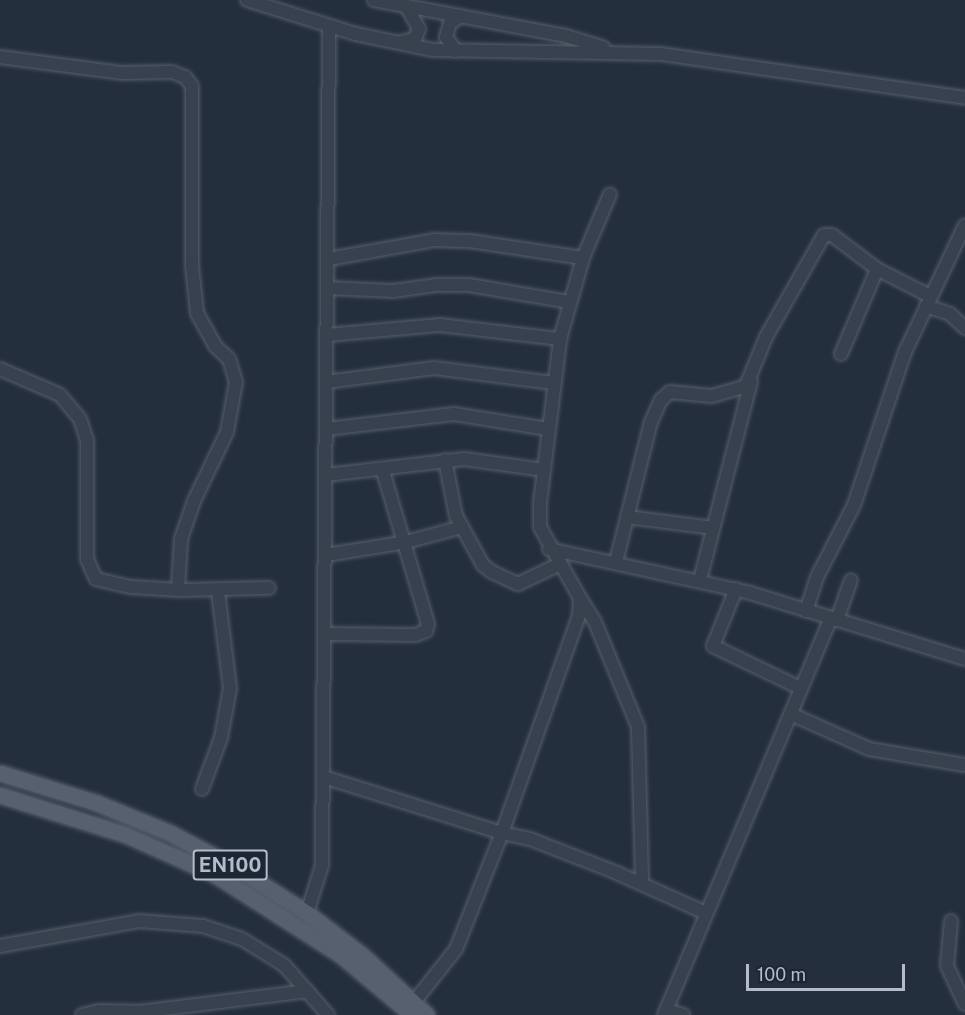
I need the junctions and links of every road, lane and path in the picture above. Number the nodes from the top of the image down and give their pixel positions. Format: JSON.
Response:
{"nodes":[{"id":1,"x":247,"y":0,"type":"edge"},
{"id":2,"x":374,"y":0,"type":"edge"},
{"id":3,"x":405,"y":4,"type":"junction"},
{"id":4,"x":461,"y":16,"type":"junction"},
{"id":5,"x":329,"y":27,"type":"junction"},
{"id":6,"x":397,"y":43,"type":"junction"},
{"id":7,"x":456,"y":51,"type":"junction"},
{"id":8,"x":616,"y":51,"type":"junction"},
{"id":9,"x":0,"y":57,"type":"edge"},
{"id":10,"x":965,"y":98,"type":"edge"},
{"id":11,"x":610,"y":194,"type":"dead end"},
{"id":12,"x":965,"y":225,"type":"edge"},
{"id":13,"x":583,"y":258,"type":"junction"},
{"id":14,"x":329,"y":259,"type":"junction"},
{"id":15,"x":877,"y":269,"type":"junction"},
{"id":16,"x":327,"y":288,"type":"junction"},
{"id":17,"x":928,"y":301,"type":"junction"},
{"id":18,"x":569,"y":302,"type":"junction"},
{"id":19,"x":964,"y":324,"type":"edge"},
{"id":20,"x":327,"y":335,"type":"junction"},
{"id":21,"x":560,"y":339,"type":"junction"},
{"id":22,"x":841,"y":354,"type":"dead end"},
{"id":23,"x":0,"y":369,"type":"edge"},
{"id":24,"x":751,"y":379,"type":"junction"},
{"id":25,"x":326,"y":382,"type":"junction"},
{"id":26,"x":553,"y":383,"type":"junction"},
{"id":27,"x":326,"y":429,"type":"junction"},
{"id":28,"x":548,"y":429,"type":"junction"},
{"id":29,"x":445,"y":460,"type":"junction"},
{"id":30,"x":544,"y":470,"type":"junction"},
{"id":31,"x":383,"y":471,"type":"junction"},
{"id":32,"x":326,"y":475,"type":"junction"},
{"id":33,"x":627,"y":517,"type":"junction"},
{"id":34,"x":462,"y":527,"type":"junction"},
{"id":35,"x":713,"y":528,"type":"junction"},
{"id":36,"x":406,"y":542,"type":"junction"},
{"id":37,"x":549,"y":549,"type":"junction"},
{"id":38,"x":326,"y":555,"type":"junction"},
{"id":39,"x":616,"y":562,"type":"junction"},
{"id":40,"x":560,"y":564,"type":"junction"},
{"id":41,"x":700,"y":580,"type":"junction"},
{"id":42,"x":851,"y":580,"type":"dead end"},
{"id":43,"x":268,"y":588,"type":"dead end"},
{"id":44,"x":736,"y":589,"type":"junction"},
{"id":45,"x":178,"y":590,"type":"junction"},
{"id":46,"x":218,"y":591,"type":"junction"},
{"id":47,"x":580,"y":598,"type":"junction"},
{"id":48,"x":806,"y":611,"type":"junction"},
{"id":49,"x":834,"y":619,"type":"junction"},
{"id":50,"x":326,"y":633,"type":"junction"},
{"id":51,"x":965,"y":659,"type":"edge"},
{"id":52,"x":800,"y":688,"type":"junction"},
{"id":53,"x":791,"y":714,"type":"junction"},
{"id":54,"x":965,"y":765,"type":"edge"},
{"id":55,"x":0,"y":773,"type":"edge"},
{"id":56,"x":324,"y":777,"type":"junction"},
{"id":57,"x":202,"y":789,"type":"dead end"},
{"id":58,"x":0,"y":795,"type":"edge"},
{"id":59,"x":502,"y":833,"type":"junction"},
{"id":60,"x":642,"y":884,"type":"junction"},
{"id":61,"x":307,"y":913,"type":"junction"},
{"id":62,"x":706,"y":913,"type":"junction"},
{"id":63,"x":951,"y":921,"type":"dead end"},
{"id":64,"x":0,"y":946,"type":"edge"},
{"id":65,"x":308,"y":992,"type":"junction"},
{"id":66,"x":965,"y":1004,"type":"edge"},
{"id":67,"x":413,"y":1009,"type":"edge"},
{"id":68,"x":665,"y":1012,"type":"edge"},
{"id":69,"x":100,"y":1013,"type":"edge"},
{"id":70,"x":82,"y":1015,"type":"edge"},
{"id":71,"x":328,"y":1015,"type":"edge"},
{"id":72,"x":427,"y":1015,"type":"edge"},
{"id":73,"x":683,"y":1015,"type":"edge"}],
"edges":[{"from":1,"to":5,"type":"street"},
{"from":2,"to":3,"type":"street"},
{"from":3,"to":4,"type":"street"},
{"from":3,"to":6,"type":"street"},
{"from":4,"to":7,"type":"street"},
{"from":4,"to":8,"type":"street"},
{"from":5,"to":6,"type":"street"},
{"from":5,"to":14,"type":"street"},
{"from":6,"to":7,"type":"street"},
{"from":7,"to":8,"type":"street"},
{"from":8,"to":10,"type":"street"},
{"from":9,"to":45,"type":"street"},
{"from":11,"to":13,"type":"street"},
{"from":12,"to":17,"type":"street"},
{"from":13,"to":14,"type":"street"},
{"from":13,"to":18,"type":"street"},
{"from":14,"to":16,"type":"street"},
{"from":15,"to":17,"type":"street"},
{"from":15,"to":22,"type":"street"},
{"from":15,"to":24,"type":"street"},
{"from":16,"to":18,"type":"street"},
{"from":16,"to":20,"type":"street"},
{"from":17,"to":19,"type":"street"},
{"from":17,"to":48,"type":"street"},
{"from":18,"to":21,"type":"street"},
{"from":20,"to":21,"type":"street"},
{"from":20,"to":25,"type":"street"},
{"from":21,"to":26,"type":"street"},
{"from":23,"to":45,"type":"street"},
{"from":24,"to":33,"type":"street"},
{"from":24,"to":35,"type":"street"},
{"from":25,"to":26,"type":"street"},
{"from":25,"to":27,"type":"street"},
{"from":26,"to":28,"type":"street"},
{"from":27,"to":28,"type":"street"},
{"from":27,"to":32,"type":"street"},
{"from":28,"to":30,"type":"street"},
{"from":29,"to":30,"type":"street"},
{"from":29,"to":31,"type":"street"},
{"from":29,"to":34,"type":"street"},
{"from":30,"to":37,"type":"street"},
{"from":31,"to":32,"type":"street"},
{"from":31,"to":36,"type":"street"},
{"from":32,"to":38,"type":"street"},
{"from":33,"to":35,"type":"street"},
{"from":33,"to":39,"type":"street"},
{"from":34,"to":36,"type":"street"},
{"from":34,"to":40,"type":"street"},
{"from":35,"to":41,"type":"street"},
{"from":36,"to":38,"type":"street"},
{"from":36,"to":50,"type":"street"},
{"from":37,"to":39,"type":"street"},
{"from":37,"to":40,"type":"street"},
{"from":38,"to":50,"type":"street"},
{"from":39,"to":41,"type":"street"},
{"from":40,"to":47,"type":"street"},
{"from":41,"to":44,"type":"street"},
{"from":42,"to":49,"type":"street"},
{"from":43,"to":46,"type":"street"},
{"from":44,"to":48,"type":"street"},
{"from":44,"to":52,"type":"street"},
{"from":45,"to":46,"type":"street"},
{"from":46,"to":57,"type":"street"},
{"from":47,"to":59,"type":"street"},
{"from":47,"to":60,"type":"street"},
{"from":48,"to":49,"type":"street"},
{"from":49,"to":51,"type":"street"},
{"from":49,"to":52,"type":"street"},
{"from":50,"to":56,"type":"street"},
{"from":52,"to":53,"type":"street"},
{"from":53,"to":54,"type":"street"},
{"from":53,"to":62,"type":"street"},
{"from":55,"to":61,"type":"main road","number":"EN100"},
{"from":56,"to":59,"type":"street"},
{"from":56,"to":61,"type":"street"},
{"from":58,"to":67,"type":"main road","number":"EN100"},
{"from":59,"to":60,"type":"street"},
{"from":59,"to":67,"type":"street"},
{"from":60,"to":62,"type":"street"},
{"from":61,"to":67,"type":"main road","number":"EN100"},
{"from":62,"to":68,"type":"street"},
{"from":63,"to":66,"type":"street"},
{"from":64,"to":65,"type":"street"},
{"from":65,"to":69,"type":"street"},
{"from":65,"to":71,"type":"street"},
{"from":67,"to":72,"type":"main road","number":"EN100"},
{"from":68,"to":73,"type":"street"},
{"from":69,"to":70,"type":"street"}]}
